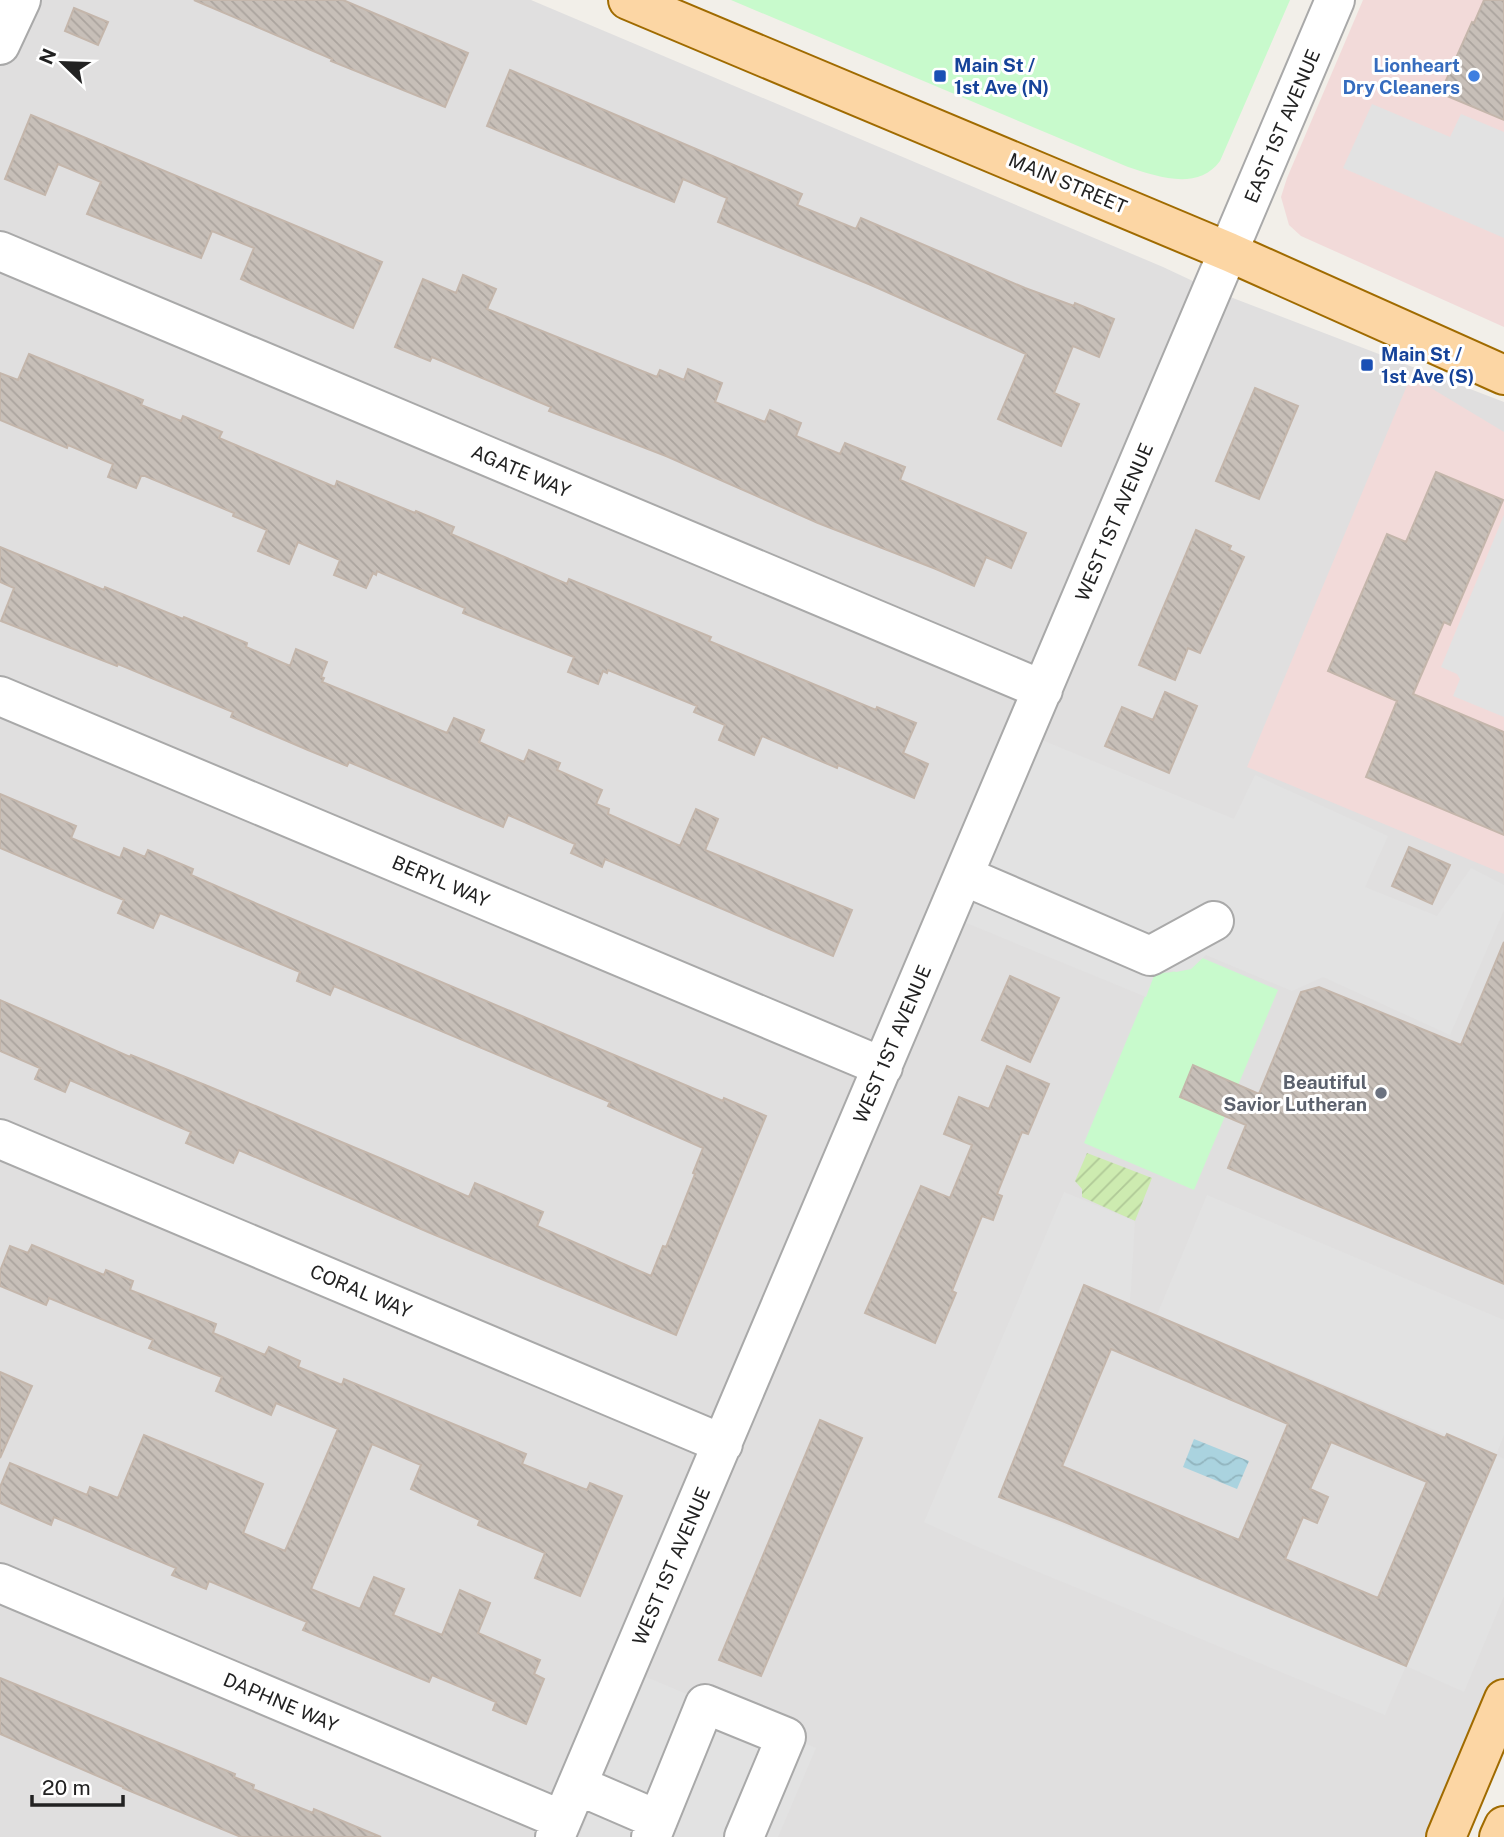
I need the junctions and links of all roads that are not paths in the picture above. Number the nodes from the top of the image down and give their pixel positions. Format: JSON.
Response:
{"nodes":[{"id":1,"x":628,"y":0,"type":"edge"},
{"id":2,"x":1335,"y":0,"type":"edge"},
{"id":3,"x":0,"y":251,"type":"edge"},
{"id":4,"x":1229,"y":251,"type":"junction"},
{"id":5,"x":1504,"y":376,"type":"edge"},
{"id":6,"x":1043,"y":690,"type":"junction"},
{"id":7,"x":0,"y":696,"type":"edge"},
{"id":8,"x":964,"y":876,"type":"junction"},
{"id":9,"x":1214,"y":921,"type":"dead end"},
{"id":10,"x":883,"y":1067,"type":"junction"},
{"id":11,"x":0,"y":1139,"type":"edge"},
{"id":12,"x":723,"y":1444,"type":"junction"},
{"id":13,"x":0,"y":1583,"type":"edge"},
{"id":14,"x":1504,"y":1699,"type":"edge"},
{"id":15,"x":577,"y":1785,"type":"junction"},
{"id":16,"x":1504,"y":1826,"type":"edge"},
{"id":17,"x":559,"y":1829,"type":"edge"},
{"id":18,"x":654,"y":1829,"type":"edge"},
{"id":19,"x":744,"y":1837,"type":"edge"},
{"id":20,"x":1446,"y":1837,"type":"edge"},
{"id":21,"x":1499,"y":1837,"type":"edge"}],
"edges":[{"from":1,"to":4,"type":"main road","name":"MAIN STREET"},
{"from":2,"to":4,"type":"street","name":"EAST 1ST AVENUE"},
{"from":3,"to":6,"type":"street","name":"AGATE WAY"},
{"from":4,"to":5,"type":"main road","name":"MAIN STREET"},
{"from":4,"to":6,"type":"street","name":"WEST 1ST AVENUE"},
{"from":6,"to":8,"type":"street","name":"WEST 1ST AVENUE"},
{"from":7,"to":10,"type":"street","name":"BERYL WAY"},
{"from":8,"to":9,"type":"street"},
{"from":8,"to":10,"type":"street","name":"WEST 1ST AVENUE"},
{"from":10,"to":12,"type":"street","name":"WEST 1ST AVENUE"},
{"from":11,"to":12,"type":"street","name":"CORAL WAY"},
{"from":12,"to":15,"type":"street","name":"WEST 1ST AVENUE"},
{"from":13,"to":17,"type":"street","name":"DAPHNE WAY"},
{"from":14,"to":20,"type":"main road"},
{"from":15,"to":17,"type":"street","name":"WEST 1ST AVENUE"},
{"from":15,"to":18,"type":"street"},
{"from":16,"to":21,"type":"main road"},
{"from":18,"to":19,"type":"street"}]}
